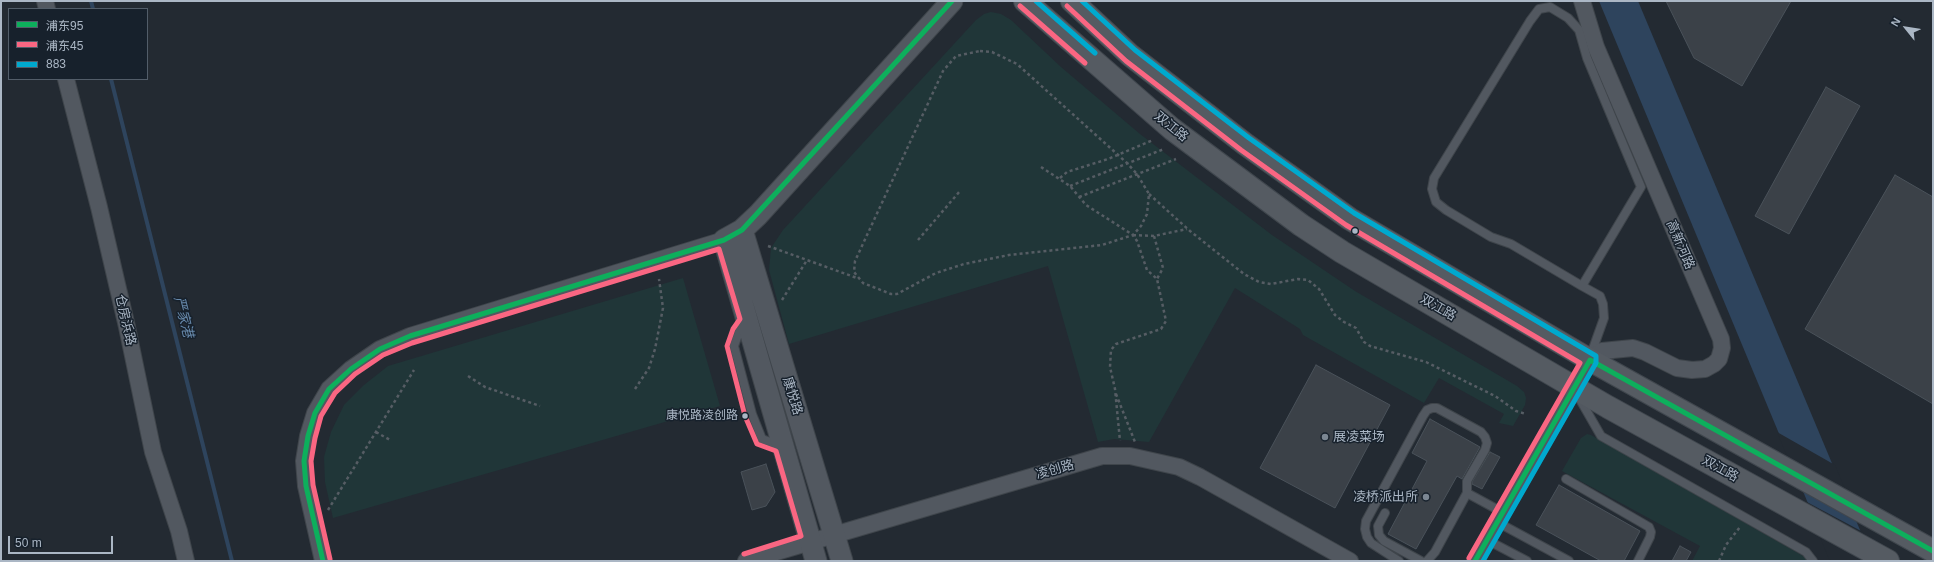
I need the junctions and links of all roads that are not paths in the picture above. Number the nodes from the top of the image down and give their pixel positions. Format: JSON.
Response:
{"nodes":[{"id":1,"x":952,"y":1,"type":"edge"},
{"id":2,"x":1026,"y":1,"type":"edge"},
{"id":3,"x":1072,"y":1,"type":"edge"},
{"id":4,"x":1582,"y":1,"type":"edge"},
{"id":5,"x":66,"y":80,"type":"edge"},
{"id":6,"x":742,"y":230,"type":"junction"},
{"id":7,"x":724,"y":240,"type":"junction"},
{"id":8,"x":1582,"y":286,"type":"junction"},
{"id":9,"x":1590,"y":360,"type":"junction"},
{"id":10,"x":1573,"y":387,"type":"junction"},
{"id":11,"x":1566,"y":479,"type":"dead end"},
{"id":12,"x":1467,"y":493,"type":"junction"},
{"id":13,"x":1385,"y":513,"type":"dead end"},
{"id":14,"x":1499,"y":517,"type":"junction"},
{"id":15,"x":833,"y":534,"type":"junction"},
{"id":16,"x":1487,"y":540,"type":"junction"},
{"id":17,"x":810,"y":541,"type":"junction"},
{"id":18,"x":1933,"y":551,"type":"edge"},
{"id":19,"x":186,"y":561,"type":"edge"},
{"id":20,"x":323,"y":561,"type":"edge"},
{"id":21,"x":746,"y":561,"type":"edge"},
{"id":22,"x":816,"y":561,"type":"edge"},
{"id":23,"x":842,"y":561,"type":"edge"},
{"id":24,"x":1350,"y":561,"type":"edge"},
{"id":25,"x":1399,"y":561,"type":"edge"},
{"id":26,"x":1421,"y":561,"type":"edge"},
{"id":27,"x":1427,"y":561,"type":"edge"},
{"id":28,"x":1475,"y":561,"type":"edge"},
{"id":29,"x":1527,"y":561,"type":"edge"},
{"id":30,"x":1569,"y":561,"type":"edge"},
{"id":31,"x":1638,"y":561,"type":"edge"},
{"id":32,"x":1813,"y":561,"type":"edge"},
{"id":33,"x":1888,"y":561,"type":"edge"}],
"edges":[{"from":1,"to":6,"type":"street"},
{"from":2,"to":10,"type":"main road","name":"双江路"},
{"from":3,"to":9,"type":"main road"},
{"from":4,"to":9,"type":"street","name":"高新河路"},
{"from":5,"to":19,"type":"street","name":"仓房浜路"},
{"from":6,"to":7,"type":"street"},
{"from":6,"to":15,"type":"street","name":"康悦路"},
{"from":7,"to":17,"type":"street","name":"康悦路"},
{"from":7,"to":20,"type":"street"},
{"from":8,"to":8,"type":"lane"},
{"from":8,"to":9,"type":"lane"},
{"from":9,"to":10,"type":"street"},
{"from":9,"to":18,"type":"main road"},
{"from":10,"to":14,"type":"street"},
{"from":10,"to":32,"type":"lane"},
{"from":10,"to":33,"type":"main road","name":"双江路"},
{"from":11,"to":31,"type":"lane"},
{"from":12,"to":14,"type":"lane"},
{"from":12,"to":25,"type":"lane"},
{"from":12,"to":27,"type":"lane"},
{"from":13,"to":26,"type":"lane"},
{"from":14,"to":16,"type":"street"},
{"from":14,"to":30,"type":"lane"},
{"from":15,"to":17,"type":"street","name":"凌创路"},
{"from":15,"to":23,"type":"street","name":"康悦路"},
{"from":15,"to":24,"type":"street","name":"凌创路"},
{"from":16,"to":28,"type":"street"},
{"from":16,"to":29,"type":"lane"},
{"from":17,"to":21,"type":"street","name":"凌创路"},
{"from":17,"to":22,"type":"street","name":"康悦路"}]}
